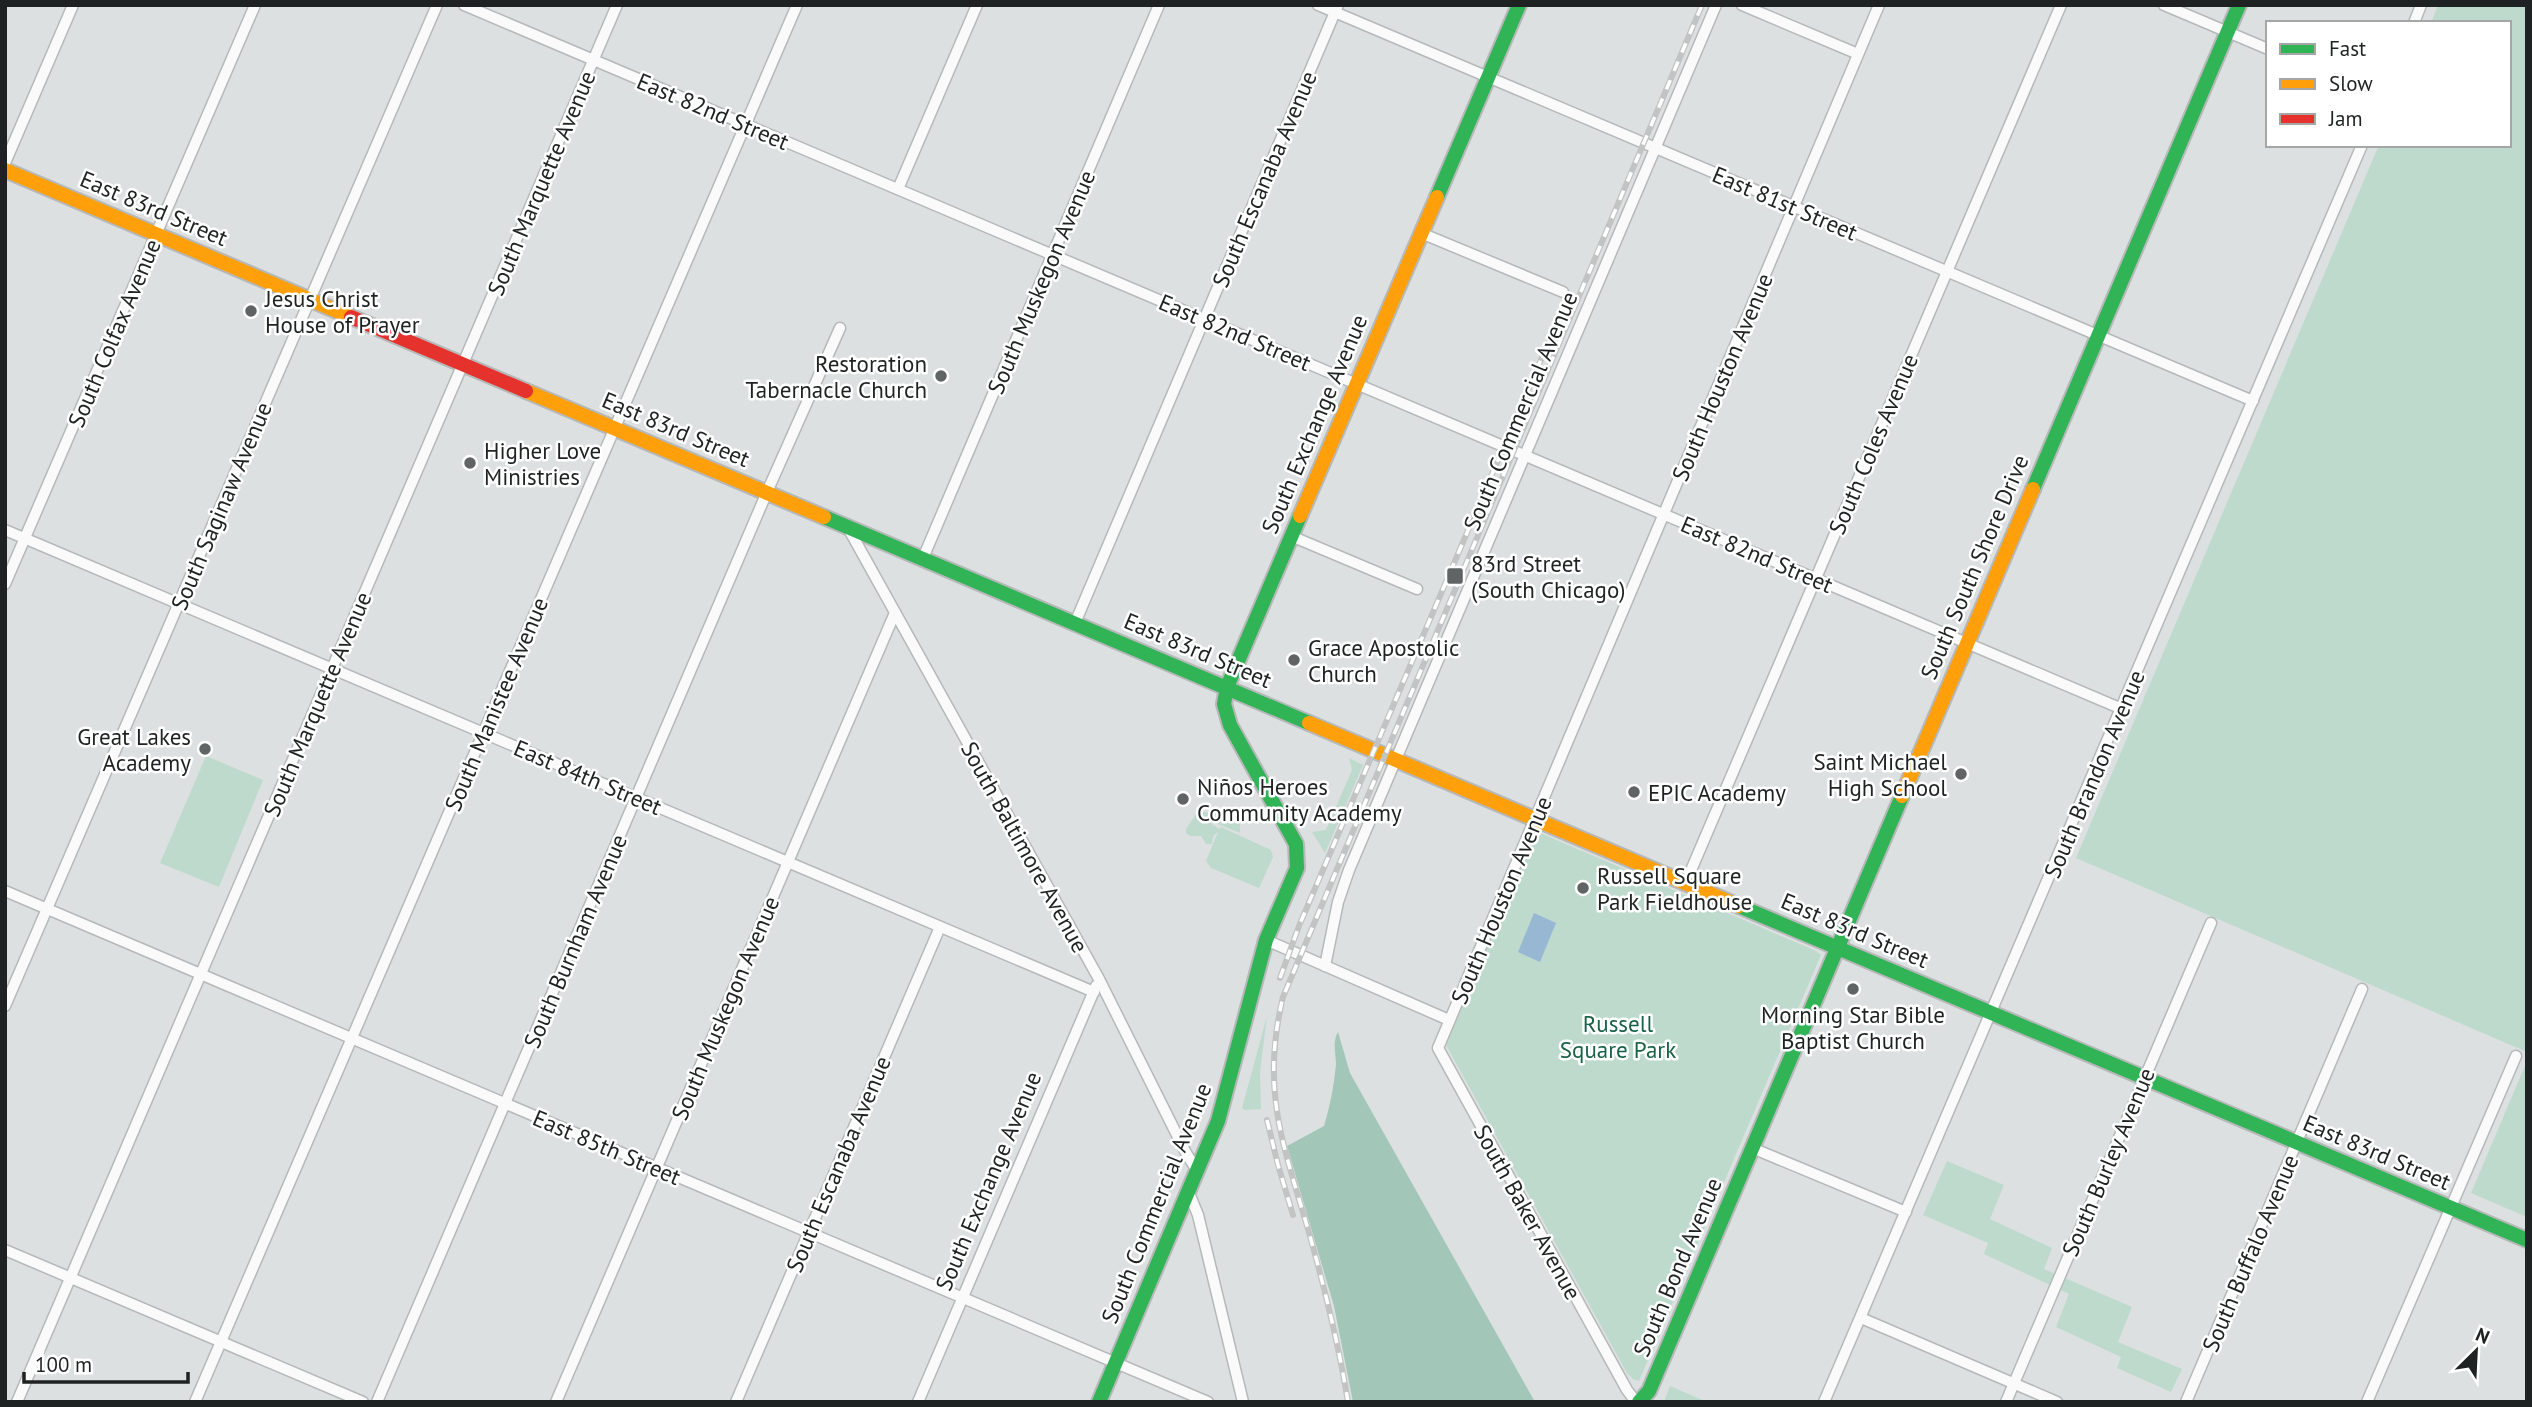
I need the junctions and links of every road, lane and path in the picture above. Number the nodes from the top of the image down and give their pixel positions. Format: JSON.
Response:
{"nodes":[{"id":1,"x":73,"y":5,"type":"edge"},
{"id":2,"x":255,"y":5,"type":"edge"},
{"id":3,"x":437,"y":5,"type":"edge"},
{"id":4,"x":464,"y":5,"type":"edge"},
{"id":5,"x":617,"y":5,"type":"edge"},
{"id":6,"x":797,"y":5,"type":"edge"},
{"id":7,"x":977,"y":5,"type":"edge"},
{"id":8,"x":1159,"y":5,"type":"edge"},
{"id":9,"x":1318,"y":5,"type":"edge"},
{"id":10,"x":1519,"y":5,"type":"edge"},
{"id":11,"x":1716,"y":5,"type":"edge"},
{"id":12,"x":1742,"y":5,"type":"edge"},
{"id":13,"x":1879,"y":5,"type":"edge"},
{"id":14,"x":2060,"y":5,"type":"edge"},
{"id":15,"x":2164,"y":5,"type":"edge"},
{"id":16,"x":2239,"y":5,"type":"edge"},
{"id":17,"x":1336,"y":9,"type":"edge"},
{"id":18,"x":2227,"y":32,"type":"junction"},
{"id":19,"x":2266,"y":48,"type":"edge"},
{"id":20,"x":1858,"y":54,"type":"junction"},
{"id":21,"x":593,"y":60,"type":"junction"},
{"id":22,"x":1488,"y":77,"type":"junction"},
{"id":23,"x":746,"y":125,"type":"junction"},
{"id":24,"x":2361,"y":147,"type":"edge"},
{"id":25,"x":1656,"y":149,"type":"junction"},
{"id":26,"x":5,"y":163,"type":"edge"},
{"id":27,"x":5,"y":170,"type":"edge"},
{"id":28,"x":898,"y":189,"type":"junction"},
{"id":29,"x":1794,"y":207,"type":"junction"},
{"id":30,"x":1421,"y":233,"type":"junction"},
{"id":31,"x":157,"y":234,"type":"junction"},
{"id":32,"x":1052,"y":255,"type":"junction"},
{"id":33,"x":1947,"y":271,"type":"junction"},
{"id":34,"x":1563,"y":292,"type":"dead end"},
{"id":35,"x":311,"y":299,"type":"junction"},
{"id":36,"x":1205,"y":320,"type":"junction"},
{"id":37,"x":840,"y":328,"type":"dead end"},
{"id":38,"x":2098,"y":335,"type":"junction"},
{"id":39,"x":463,"y":363,"type":"junction"},
{"id":40,"x":1356,"y":384,"type":"junction"},
{"id":41,"x":2253,"y":401,"type":"junction"},
{"id":42,"x":615,"y":428,"type":"junction"},
{"id":43,"x":1526,"y":456,"type":"junction"},
{"id":44,"x":767,"y":492,"type":"junction"},
{"id":45,"x":1664,"y":514,"type":"junction"},
{"id":46,"x":847,"y":526,"type":"junction"},
{"id":47,"x":5,"y":530,"type":"edge"},
{"id":48,"x":1291,"y":536,"type":"junction"},
{"id":49,"x":25,"y":538,"type":"junction"},
{"id":50,"x":922,"y":558,"type":"junction"},
{"id":51,"x":1815,"y":579,"type":"junction"},
{"id":52,"x":5,"y":584,"type":"edge"},
{"id":53,"x":1416,"y":589,"type":"dead end"},
{"id":54,"x":179,"y":604,"type":"junction"},
{"id":55,"x":894,"y":615,"type":"junction"},
{"id":56,"x":1075,"y":623,"type":"junction"},
{"id":57,"x":1967,"y":643,"type":"junction"},
{"id":58,"x":332,"y":668,"type":"junction"},
{"id":59,"x":1227,"y":687,"type":"junction"},
{"id":60,"x":2122,"y":709,"type":"junction"},
{"id":61,"x":484,"y":733,"type":"junction"},
{"id":62,"x":1396,"y":759,"type":"junction"},
{"id":63,"x":637,"y":798,"type":"junction"},
{"id":64,"x":1535,"y":817,"type":"junction"},
{"id":65,"x":1298,"y":859,"type":"joint"},
{"id":66,"x":788,"y":862,"type":"junction"},
{"id":67,"x":1686,"y":882,"type":"junction"},
{"id":68,"x":5,"y":891,"type":"edge"},
{"id":69,"x":47,"y":909,"type":"junction"},
{"id":70,"x":2211,"y":923,"type":"dead end"},
{"id":71,"x":940,"y":927,"type":"junction"},
{"id":72,"x":1266,"y":940,"type":"junction"},
{"id":73,"x":1837,"y":947,"type":"junction"},
{"id":74,"x":1325,"y":966,"type":"junction"},
{"id":75,"x":201,"y":974,"type":"junction"},
{"id":76,"x":1099,"y":979,"type":"junction"},
{"id":77,"x":2362,"y":989,"type":"dead end"},
{"id":78,"x":1094,"y":992,"type":"junction"},
{"id":79,"x":5,"y":1006,"type":"edge"},
{"id":80,"x":1992,"y":1013,"type":"junction"},
{"id":81,"x":1450,"y":1020,"type":"junction"},
{"id":82,"x":352,"y":1038,"type":"junction"},
{"id":83,"x":2516,"y":1056,"type":"dead end"},
{"id":84,"x":2144,"y":1078,"type":"junction"},
{"id":85,"x":504,"y":1103,"type":"junction"},
{"id":86,"x":2297,"y":1143,"type":"junction"},
{"id":87,"x":1752,"y":1148,"type":"junction"},
{"id":88,"x":656,"y":1168,"type":"junction"},
{"id":89,"x":1198,"y":1172,"type":"junction"},
{"id":90,"x":1189,"y":1192,"type":"junction"},
{"id":91,"x":2451,"y":1208,"type":"junction"},
{"id":92,"x":1906,"y":1212,"type":"junction"},
{"id":93,"x":809,"y":1232,"type":"junction"},
{"id":94,"x":2527,"y":1240,"type":"edge"},
{"id":95,"x":5,"y":1250,"type":"edge"},
{"id":96,"x":70,"y":1278,"type":"junction"},
{"id":97,"x":963,"y":1298,"type":"junction"},
{"id":98,"x":1861,"y":1318,"type":"junction"},
{"id":99,"x":221,"y":1342,"type":"junction"},
{"id":100,"x":1115,"y":1363,"type":"junction"},
{"id":101,"x":2014,"y":1383,"type":"junction"},
{"id":102,"x":17,"y":1402,"type":"edge"},
{"id":103,"x":195,"y":1402,"type":"edge"},
{"id":104,"x":363,"y":1402,"type":"edge"},
{"id":105,"x":377,"y":1402,"type":"edge"},
{"id":106,"x":556,"y":1402,"type":"edge"},
{"id":107,"x":736,"y":1402,"type":"edge"},
{"id":108,"x":918,"y":1402,"type":"edge"},
{"id":109,"x":1099,"y":1402,"type":"edge"},
{"id":110,"x":1208,"y":1402,"type":"edge"},
{"id":111,"x":1242,"y":1402,"type":"edge"},
{"id":112,"x":1637,"y":1402,"type":"edge"},
{"id":113,"x":1824,"y":1402,"type":"edge"},
{"id":114,"x":2006,"y":1402,"type":"edge"},
{"id":115,"x":2057,"y":1402,"type":"edge"},
{"id":116,"x":2186,"y":1402,"type":"edge"},
{"id":117,"x":2367,"y":1402,"type":"edge"}],
"edges":[{"from":1,"to":26,"type":"street"},
{"from":2,"to":31,"type":"street","name":"South Colfax Avenue"},
{"from":3,"to":35,"type":"street","name":"South Saginaw Avenue"},
{"from":4,"to":21,"type":"street","name":"East 82nd Street"},
{"from":5,"to":21,"type":"street","name":"South Marquette Avenue"},
{"from":6,"to":23,"type":"street","name":"South Manistee Avenue"},
{"from":7,"to":28,"type":"street"},
{"from":8,"to":32,"type":"street","name":"South Muskegon Avenue"},
{"from":9,"to":17,"type":"street","name":"East 81st Street"},
{"from":10,"to":22,"type":"street","name":"South Exchange Avenue"},
{"from":11,"to":25,"type":"street","name":"South Commercial Avenue"},
{"from":12,"to":20,"type":"street"},
{"from":13,"to":20,"type":"street","name":"South Houston Avenue"},
{"from":14,"to":33,"type":"street","name":"South Coles Avenue"},
{"from":15,"to":18,"type":"street"},
{"from":16,"to":18,"type":"street","name":"South South Shore Drive"},
{"from":17,"to":22,"type":"street","name":"East 81st Street"},
{"from":17,"to":36,"type":"street","name":"South Escanaba Avenue"},
{"from":18,"to":19,"type":"street"},
{"from":18,"to":38,"type":"street","name":"South South Shore Drive"},
{"from":20,"to":29,"type":"street","name":"South Houston Avenue"},
{"from":21,"to":23,"type":"street","name":"East 82nd Street"},
{"from":21,"to":39,"type":"street","name":"South Marquette Avenue"},
{"from":22,"to":25,"type":"street","name":"East 81st Street"},
{"from":22,"to":30,"type":"street","name":"South Exchange Avenue"},
{"from":23,"to":28,"type":"street","name":"East 82nd Street"},
{"from":23,"to":42,"type":"street","name":"South Manistee Avenue"},
{"from":24,"to":41,"type":"street","name":"South Brandon Avenue"},
{"from":25,"to":29,"type":"street","name":"East 81st Street"},
{"from":25,"to":43,"type":"street","name":"South Commercial Avenue"},
{"from":27,"to":31,"type":"street","name":"East 83rd Street"},
{"from":28,"to":32,"type":"street","name":"East 82nd Street"},
{"from":29,"to":33,"type":"street","name":"East 81st Street"},
{"from":29,"to":45,"type":"street","name":"South Houston Avenue"},
{"from":30,"to":34,"type":"street"},
{"from":30,"to":40,"type":"street","name":"South Exchange Avenue"},
{"from":31,"to":35,"type":"street","name":"East 83rd Street"},
{"from":31,"to":49,"type":"street","name":"South Colfax Avenue"},
{"from":32,"to":36,"type":"street","name":"East 82nd Street"},
{"from":32,"to":50,"type":"street","name":"South Muskegon Avenue"},
{"from":33,"to":38,"type":"street","name":"East 81st Street"},
{"from":33,"to":51,"type":"street","name":"South Coles Avenue"},
{"from":35,"to":39,"type":"street","name":"East 83rd Street"},
{"from":35,"to":54,"type":"street","name":"South Saginaw Avenue"},
{"from":36,"to":40,"type":"street","name":"East 82nd Street"},
{"from":36,"to":56,"type":"street","name":"South Escanaba Avenue"},
{"from":37,"to":44,"type":"street","name":"South Burnham Avenue"},
{"from":38,"to":41,"type":"street","name":"East 81st Street"},
{"from":38,"to":57,"type":"street","name":"South South Shore Drive"},
{"from":39,"to":42,"type":"street","name":"East 83rd Street"},
{"from":39,"to":58,"type":"street","name":"South Marquette Avenue"},
{"from":40,"to":43,"type":"street","name":"East 82nd Street"},
{"from":40,"to":48,"type":"street","name":"South Exchange Avenue"},
{"from":41,"to":60,"type":"street","name":"South Brandon Avenue"},
{"from":42,"to":44,"type":"street","name":"East 83rd Street"},
{"from":42,"to":61,"type":"street","name":"South Manistee Avenue"},
{"from":43,"to":45,"type":"street","name":"East 82nd Street"},
{"from":43,"to":62,"type":"street","name":"South Commercial Avenue"},
{"from":44,"to":46,"type":"street","name":"East 83rd Street"},
{"from":44,"to":63,"type":"street","name":"South Burnham Avenue"},
{"from":45,"to":51,"type":"street","name":"East 82nd Street"},
{"from":45,"to":64,"type":"street","name":"South Houston Avenue"},
{"from":46,"to":50,"type":"street","name":"East 83rd Street"},
{"from":46,"to":55,"type":"street","name":"South Baltimore Avenue"},
{"from":47,"to":49,"type":"street","name":"East 84th Street"},
{"from":48,"to":53,"type":"street"},
{"from":48,"to":59,"type":"street","name":"South Exchange Avenue"},
{"from":49,"to":52,"type":"street","name":"South Colfax Avenue"},
{"from":49,"to":54,"type":"street","name":"East 84th Street"},
{"from":50,"to":56,"type":"street","name":"East 83rd Street"},
{"from":51,"to":57,"type":"street","name":"East 82nd Street"},
{"from":51,"to":67,"type":"street","name":"South Coles Avenue"},
{"from":54,"to":58,"type":"street","name":"East 84th Street"},
{"from":54,"to":69,"type":"street","name":"South Saginaw Avenue"},
{"from":55,"to":66,"type":"street","name":"South Muskegon Avenue"},
{"from":55,"to":76,"type":"street","name":"South Baltimore Avenue"},
{"from":56,"to":59,"type":"street","name":"East 83rd Street"},
{"from":57,"to":60,"type":"street","name":"East 82nd Street"},
{"from":57,"to":73,"type":"street","name":"South South Shore Drive"},
{"from":58,"to":61,"type":"street","name":"East 84th Street"},
{"from":58,"to":75,"type":"street","name":"South Marquette Avenue"},
{"from":59,"to":62,"type":"street","name":"East 83rd Street"},
{"from":59,"to":65,"type":"street","name":"South Exchange Avenue"},
{"from":60,"to":80,"type":"street","name":"South Brandon Avenue"},
{"from":61,"to":63,"type":"street","name":"East 84th Street"},
{"from":61,"to":82,"type":"street","name":"South Manistee Avenue"},
{"from":62,"to":64,"type":"street","name":"East 83rd Street"},
{"from":62,"to":74,"type":"street","name":"South Commercial Avenue"},
{"from":63,"to":66,"type":"street","name":"East 84th Street"},
{"from":63,"to":85,"type":"street","name":"South Burnham Avenue"},
{"from":64,"to":67,"type":"street","name":"East 83rd Street"},
{"from":64,"to":81,"type":"street","name":"South Houston Avenue"},
{"from":65,"to":72,"type":"street","name":"South Commercial Avenue"},
{"from":66,"to":71,"type":"street","name":"East 84th Street"},
{"from":66,"to":88,"type":"street","name":"South Muskegon Avenue"},
{"from":67,"to":73,"type":"street","name":"East 83rd Street"},
{"from":68,"to":69,"type":"street","name":"East 85th Street"},
{"from":69,"to":75,"type":"street","name":"East 85th Street"},
{"from":69,"to":79,"type":"street","name":"South Saginaw Avenue"},
{"from":70,"to":84,"type":"street","name":"South Burley Avenue"},
{"from":71,"to":78,"type":"street","name":"East 84th Street"},
{"from":71,"to":93,"type":"street","name":"South Escanaba Avenue"},
{"from":72,"to":74,"type":"street"},
{"from":72,"to":89,"type":"street","name":"South Commercial Avenue"},
{"from":73,"to":80,"type":"street","name":"East 83rd Street"},
{"from":73,"to":87,"type":"street","name":"South South Shore Drive"},
{"from":74,"to":81,"type":"street"},
{"from":75,"to":82,"type":"street","name":"East 85th Street"},
{"from":75,"to":96,"type":"street","name":"South Marquette Avenue"},
{"from":76,"to":78,"type":"street","name":"South Exchange Avenue"},
{"from":76,"to":89,"type":"street","name":"South Baltimore Avenue"},
{"from":77,"to":86,"type":"street","name":"South Buffalo Avenue"},
{"from":78,"to":97,"type":"street","name":"South Exchange Avenue"},
{"from":80,"to":84,"type":"street","name":"East 83rd Street"},
{"from":80,"to":92,"type":"street","name":"South Brandon Avenue"},
{"from":81,"to":112,"type":"street","name":"South Baker Avenue"},
{"from":82,"to":85,"type":"street","name":"East 85th Street"},
{"from":82,"to":99,"type":"street","name":"South Manistee Avenue"},
{"from":83,"to":91,"type":"street"},
{"from":84,"to":86,"type":"street","name":"East 83rd Street"},
{"from":84,"to":101,"type":"street","name":"South Burley Avenue"},
{"from":85,"to":88,"type":"street","name":"East 85th Street"},
{"from":85,"to":105,"type":"street","name":"South Burnham Avenue"},
{"from":86,"to":91,"type":"street","name":"East 83rd Street"},
{"from":86,"to":116,"type":"street","name":"South Buffalo Avenue"},
{"from":87,"to":92,"type":"street"},
{"from":87,"to":112,"type":"street","name":"South Bond Avenue"},
{"from":88,"to":93,"type":"street","name":"East 85th Street"},
{"from":88,"to":106,"type":"street","name":"South Muskegon Avenue"},
{"from":89,"to":90,"type":"street","name":"South Commercial Avenue"},
{"from":90,"to":100,"type":"street","name":"South Commercial Avenue"},
{"from":90,"to":111,"type":"street"},
{"from":91,"to":94,"type":"street","name":"East 83rd Street"},
{"from":91,"to":117,"type":"street"},
{"from":92,"to":98,"type":"street","name":"South Brandon Avenue"},
{"from":93,"to":97,"type":"street","name":"East 85th Street"},
{"from":93,"to":107,"type":"street","name":"South Escanaba Avenue"},
{"from":95,"to":96,"type":"street"},
{"from":96,"to":99,"type":"street"},
{"from":96,"to":102,"type":"street","name":"South Marquette Avenue"},
{"from":97,"to":100,"type":"street","name":"East 85th Street"},
{"from":97,"to":108,"type":"street","name":"South Exchange Avenue"},
{"from":98,"to":101,"type":"street"},
{"from":98,"to":113,"type":"street","name":"South Brandon Avenue"},
{"from":99,"to":103,"type":"street","name":"South Manistee Avenue"},
{"from":99,"to":104,"type":"street"},
{"from":100,"to":109,"type":"street","name":"South Commercial Avenue"},
{"from":100,"to":110,"type":"street","name":"East 85th Street"},
{"from":101,"to":114,"type":"street","name":"South Burley Avenue"},
{"from":101,"to":115,"type":"street"}]}
